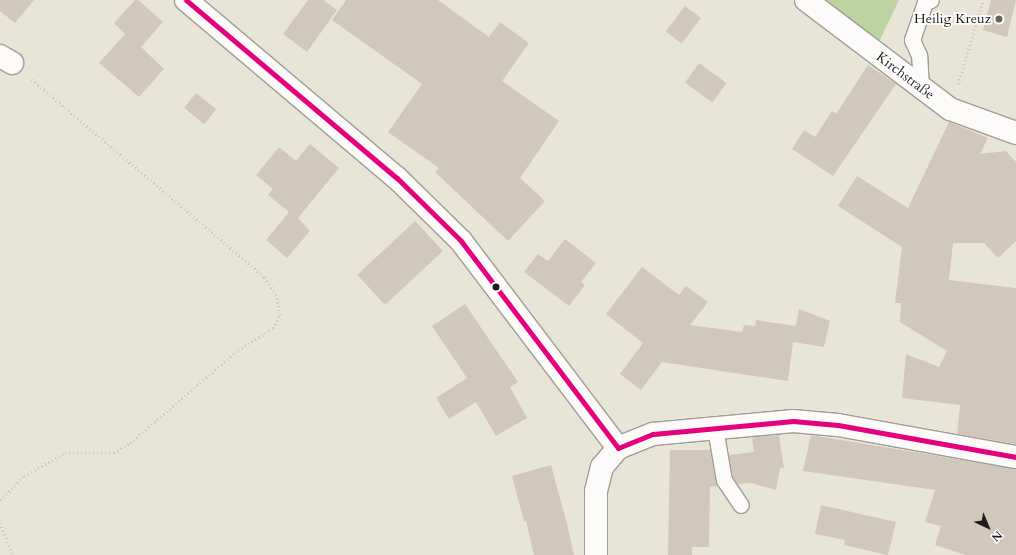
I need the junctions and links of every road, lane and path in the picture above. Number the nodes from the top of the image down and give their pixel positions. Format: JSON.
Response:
{"nodes":[{"id":1,"x":186,"y":0,"type":"edge"},
{"id":2,"x":806,"y":0,"type":"edge"},
{"id":3,"x":931,"y":0,"type":"edge"},
{"id":4,"x":983,"y":0,"type":"edge"},
{"id":5,"x":6,"y":59,"type":"edge"},
{"id":6,"x":921,"y":89,"type":"junction"},
{"id":7,"x":950,"y":109,"type":"junction"},
{"id":8,"x":1016,"y":133,"type":"edge"},
{"id":9,"x":715,"y":428,"type":"junction"},
{"id":10,"x":618,"y":448,"type":"junction"},
{"id":11,"x":1016,"y":457,"type":"edge"},
{"id":12,"x":0,"y":500,"type":"edge"},
{"id":13,"x":741,"y":505,"type":"dead end"},
{"id":14,"x":0,"y":524,"type":"edge"},
{"id":15,"x":13,"y":555,"type":"edge"},
{"id":16,"x":596,"y":555,"type":"edge"}],
"edges":[{"from":1,"to":10,"type":"street"},
{"from":2,"to":6,"type":"street","name":"Kirchstraße"},
{"from":3,"to":6,"type":"lane"},
{"from":4,"to":7,"type":"path"},
{"from":5,"to":12,"type":"path"},
{"from":6,"to":7,"type":"street","name":"Kirchstraße"},
{"from":7,"to":8,"type":"street","name":"Kirchstraße"},
{"from":9,"to":10,"type":"street"},
{"from":9,"to":11,"type":"street"},
{"from":9,"to":13,"type":"lane"},
{"from":10,"to":16,"type":"street"},
{"from":14,"to":15,"type":"path"}]}
